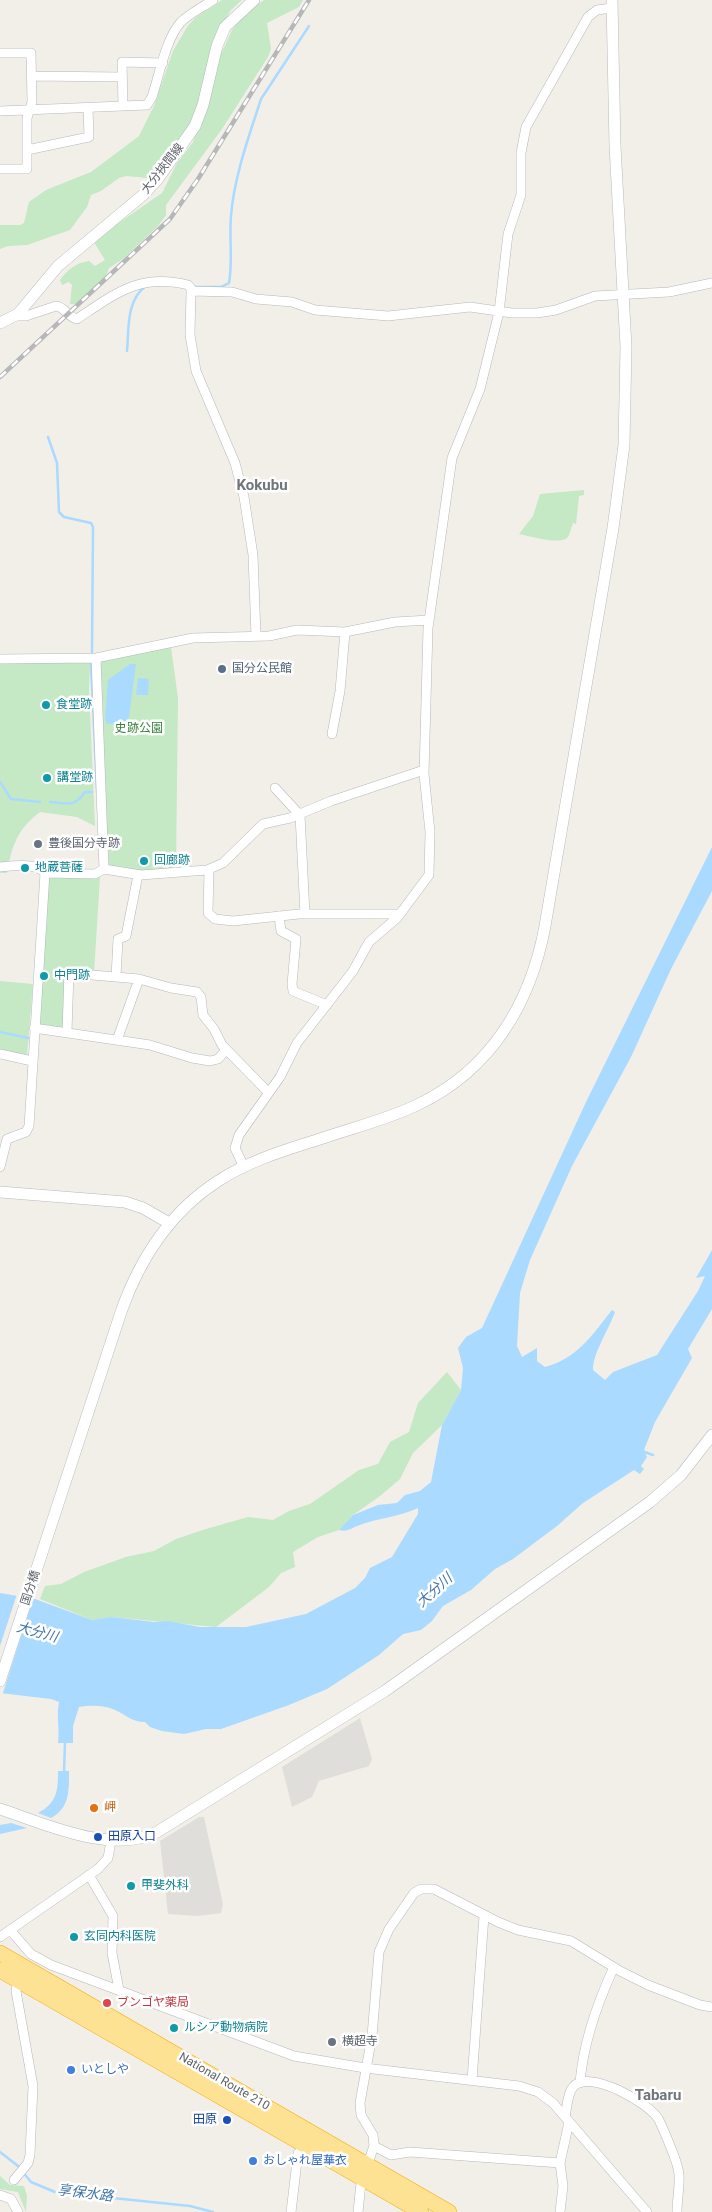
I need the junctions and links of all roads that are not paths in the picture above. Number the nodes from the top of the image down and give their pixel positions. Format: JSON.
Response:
{"nodes":[{"id":1,"x":213,"y":0,"type":"edge"},
{"id":2,"x":254,"y":0,"type":"edge"},
{"id":3,"x":612,"y":4,"type":"edge"},
{"id":4,"x":0,"y":53,"type":"edge"},
{"id":5,"x":163,"y":63,"type":"junction"},
{"id":6,"x":31,"y":76,"type":"junction"},
{"id":7,"x":122,"y":76,"type":"junction"},
{"id":8,"x":123,"y":106,"type":"junction"},
{"id":9,"x":88,"y":108,"type":"junction"},
{"id":10,"x":30,"y":110,"type":"junction"},
{"id":11,"x":0,"y":111,"type":"edge"},
{"id":12,"x":27,"y":150,"type":"junction"},
{"id":13,"x":0,"y":169,"type":"edge"},
{"id":14,"x":712,"y":283,"type":"edge"},
{"id":15,"x":193,"y":291,"type":"junction"},
{"id":16,"x":623,"y":296,"type":"junction"},
{"id":17,"x":499,"y":312,"type":"junction"},
{"id":18,"x":15,"y":316,"type":"junction"},
{"id":19,"x":0,"y":324,"type":"edge"},
{"id":20,"x":429,"y":620,"type":"junction"},
{"id":21,"x":345,"y":632,"type":"junction"},
{"id":22,"x":256,"y":636,"type":"junction"},
{"id":23,"x":96,"y":658,"type":"junction"},
{"id":24,"x":0,"y":659,"type":"edge"},
{"id":25,"x":332,"y":734,"type":"dead end"},
{"id":26,"x":424,"y":770,"type":"junction"},
{"id":27,"x":275,"y":788,"type":"dead end"},
{"id":28,"x":300,"y":815,"type":"junction"},
{"id":29,"x":0,"y":867,"type":"edge"},
{"id":30,"x":104,"y":869,"type":"junction"},
{"id":31,"x":209,"y":870,"type":"junction"},
{"id":32,"x":45,"y":873,"type":"junction"},
{"id":33,"x":138,"y":875,"type":"junction"},
{"id":34,"x":305,"y":914,"type":"junction"},
{"id":35,"x":400,"y":914,"type":"junction"},
{"id":36,"x":279,"y":916,"type":"junction"},
{"id":37,"x":116,"y":977,"type":"junction"},
{"id":38,"x":139,"y":979,"type":"junction"},
{"id":39,"x":327,"y":1005,"type":"junction"},
{"id":40,"x":34,"y":1028,"type":"junction"},
{"id":41,"x":67,"y":1032,"type":"junction"},
{"id":42,"x":117,"y":1040,"type":"junction"},
{"id":43,"x":226,"y":1050,"type":"junction"},
{"id":44,"x":0,"y":1054,"type":"edge"},
{"id":45,"x":32,"y":1061,"type":"junction"},
{"id":46,"x":265,"y":1089,"type":"dead end"},
{"id":47,"x":0,"y":1167,"type":"edge"},
{"id":48,"x":244,"y":1167,"type":"junction"},
{"id":49,"x":0,"y":1192,"type":"edge"},
{"id":50,"x":169,"y":1224,"type":"junction"},
{"id":51,"x":712,"y":1435,"type":"edge"},
{"id":52,"x":0,"y":1681,"type":"edge"},
{"id":53,"x":5,"y":1810,"type":"edge"},
{"id":54,"x":111,"y":1841,"type":"junction"},
{"id":55,"x":89,"y":1875,"type":"junction"},
{"id":56,"x":484,"y":1916,"type":"junction"},
{"id":57,"x":10,"y":1930,"type":"junction"},
{"id":58,"x":0,"y":1937,"type":"edge"},
{"id":59,"x":0,"y":1954,"type":"edge"},
{"id":60,"x":614,"y":1968,"type":"junction"},
{"id":61,"x":0,"y":1970,"type":"edge"},
{"id":62,"x":18,"y":1980,"type":"junction"},
{"id":63,"x":119,"y":1990,"type":"junction"},
{"id":64,"x":712,"y":2007,"type":"edge"},
{"id":65,"x":365,"y":2068,"type":"junction"},
{"id":66,"x":472,"y":2080,"type":"junction"},
{"id":67,"x":580,"y":2083,"type":"junction"},
{"id":68,"x":567,"y":2119,"type":"junction"},
{"id":69,"x":374,"y":2146,"type":"junction"},
{"id":70,"x":298,"y":2154,"type":"dead end"},
{"id":71,"x":560,"y":2163,"type":"junction"},
{"id":72,"x":364,"y":2171,"type":"junction"},
{"id":73,"x":14,"y":2180,"type":"dead end"},
{"id":74,"x":0,"y":2195,"type":"edge"},
{"id":75,"x":18,"y":2212,"type":"edge"},
{"id":76,"x":291,"y":2212,"type":"edge"},
{"id":77,"x":358,"y":2212,"type":"edge"},
{"id":78,"x":422,"y":2212,"type":"edge"},
{"id":79,"x":449,"y":2212,"type":"edge"},
{"id":80,"x":560,"y":2212,"type":"edge"},
{"id":81,"x":647,"y":2212,"type":"edge"},
{"id":82,"x":677,"y":2212,"type":"edge"}],
"edges":[{"from":1,"to":5,"type":"street"},
{"from":2,"to":18,"type":"street","name":"大分挾間線"},
{"from":3,"to":16,"type":"street","name":"国分橋"},
{"from":3,"to":17,"type":"street"},
{"from":4,"to":6,"type":"street"},
{"from":5,"to":7,"type":"street"},
{"from":5,"to":8,"type":"street"},
{"from":6,"to":7,"type":"street"},
{"from":6,"to":10,"type":"street"},
{"from":7,"to":8,"type":"street"},
{"from":8,"to":9,"type":"street"},
{"from":9,"to":10,"type":"street"},
{"from":9,"to":12,"type":"street"},
{"from":10,"to":11,"type":"street"},
{"from":10,"to":12,"type":"street"},
{"from":12,"to":13,"type":"street"},
{"from":14,"to":16,"type":"street"},
{"from":15,"to":17,"type":"street"},
{"from":15,"to":18,"type":"street"},
{"from":15,"to":22,"type":"street"},
{"from":16,"to":17,"type":"street"},
{"from":16,"to":48,"type":"street","name":"国分橋"},
{"from":17,"to":20,"type":"street"},
{"from":18,"to":19,"type":"street","name":"大分挾間線"},
{"from":20,"to":21,"type":"street"},
{"from":20,"to":26,"type":"street"},
{"from":21,"to":22,"type":"street"},
{"from":21,"to":25,"type":"street"},
{"from":22,"to":23,"type":"street"},
{"from":23,"to":24,"type":"street"},
{"from":23,"to":30,"type":"street"},
{"from":26,"to":28,"type":"street"},
{"from":26,"to":35,"type":"street"},
{"from":27,"to":28,"type":"street"},
{"from":28,"to":31,"type":"street"},
{"from":28,"to":34,"type":"street"},
{"from":29,"to":32,"type":"street"},
{"from":30,"to":32,"type":"street"},
{"from":30,"to":33,"type":"street"},
{"from":31,"to":33,"type":"street"},
{"from":31,"to":36,"type":"street"},
{"from":32,"to":40,"type":"street"},
{"from":33,"to":37,"type":"street"},
{"from":34,"to":35,"type":"street"},
{"from":34,"to":36,"type":"street"},
{"from":35,"to":39,"type":"street"},
{"from":36,"to":39,"type":"street"},
{"from":37,"to":38,"type":"street"},
{"from":37,"to":41,"type":"street"},
{"from":38,"to":42,"type":"street"},
{"from":38,"to":43,"type":"street"},
{"from":39,"to":48,"type":"street"},
{"from":40,"to":41,"type":"street"},
{"from":40,"to":45,"type":"street"},
{"from":41,"to":42,"type":"street"},
{"from":42,"to":43,"type":"street"},
{"from":43,"to":46,"type":"street"},
{"from":44,"to":45,"type":"street"},
{"from":45,"to":47,"type":"street"},
{"from":48,"to":50,"type":"street","name":"国分橋"},
{"from":49,"to":50,"type":"street"},
{"from":50,"to":52,"type":"street","name":"国分橋"},
{"from":51,"to":54,"type":"street"},
{"from":53,"to":54,"type":"street"},
{"from":54,"to":55,"type":"street"},
{"from":55,"to":57,"type":"street"},
{"from":55,"to":63,"type":"street"},
{"from":56,"to":60,"type":"street"},
{"from":56,"to":65,"type":"street"},
{"from":56,"to":66,"type":"street"},
{"from":57,"to":58,"type":"street"},
{"from":57,"to":63,"type":"street"},
{"from":59,"to":72,"type":"highway","name":"National Route 210"},
{"from":60,"to":64,"type":"street"},
{"from":60,"to":67,"type":"street"},
{"from":61,"to":62,"type":"highway","name":"National Route 210"},
{"from":62,"to":72,"type":"highway","name":"National Route 210"},
{"from":62,"to":73,"type":"street"},
{"from":63,"to":65,"type":"street"},
{"from":65,"to":66,"type":"street"},
{"from":65,"to":69,"type":"street"},
{"from":66,"to":68,"type":"street"},
{"from":67,"to":68,"type":"street"},
{"from":67,"to":82,"type":"street"},
{"from":68,"to":71,"type":"street"},
{"from":68,"to":81,"type":"street"},
{"from":69,"to":71,"type":"street"},
{"from":69,"to":72,"type":"street"},
{"from":70,"to":76,"type":"street"},
{"from":71,"to":80,"type":"street"},
{"from":72,"to":77,"type":"street"},
{"from":72,"to":78,"type":"highway","name":"National Route 210"},
{"from":72,"to":79,"type":"highway","name":"National Route 210"},
{"from":74,"to":75,"type":"street"}]}
